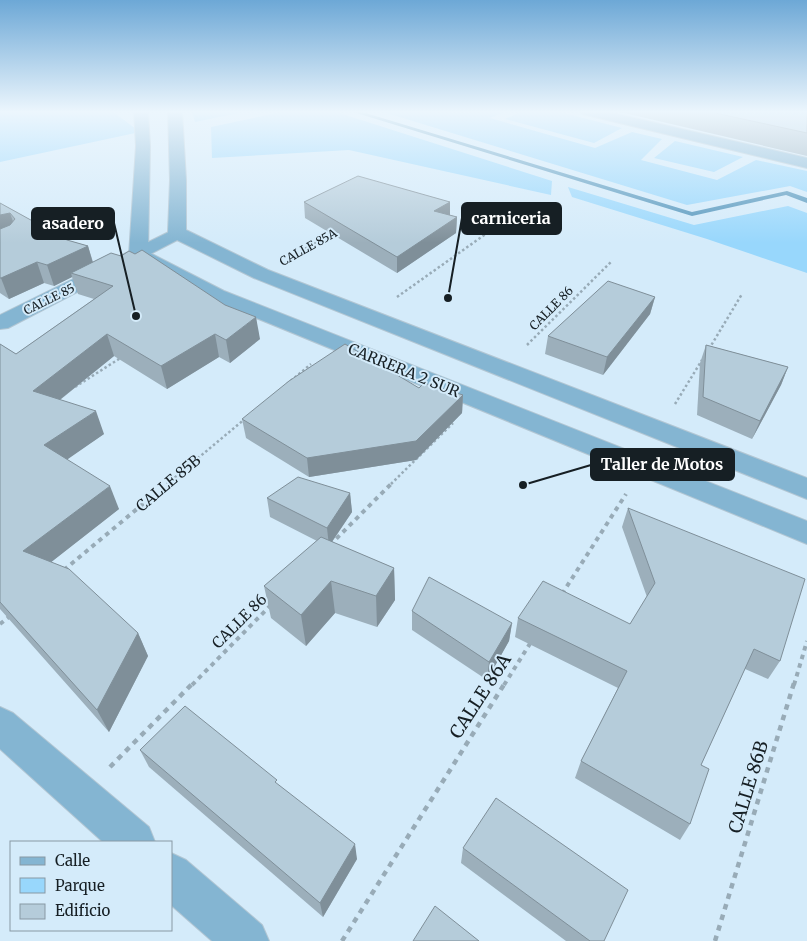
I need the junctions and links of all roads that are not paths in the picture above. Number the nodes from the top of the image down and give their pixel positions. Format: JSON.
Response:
{"nodes":[{"id":1,"x":143,"y":155,"type":"edge"},
{"id":2,"x":177,"y":155,"type":"edge"},
{"id":3,"x":771,"y":155,"type":"edge"},
{"id":4,"x":807,"y":163,"type":"edge"},
{"id":5,"x":177,"y":233,"type":"junction"},
{"id":6,"x":138,"y":255,"type":"junction"},
{"id":7,"x":0,"y":323,"type":"edge"},
{"id":8,"x":807,"y":489,"type":"edge"},
{"id":9,"x":807,"y":533,"type":"edge"},
{"id":10,"x":0,"y":725,"type":"edge"},
{"id":11,"x":133,"y":841,"type":"edge"},
{"id":12,"x":172,"y":876,"type":"edge"},
{"id":13,"x":246,"y":941,"type":"edge"}],
"edges":[{"from":1,"to":6,"type":"street"},
{"from":2,"to":5,"type":"street"},
{"from":3,"to":4,"type":"street"},
{"from":5,"to":6,"type":"street","name":"CALLE 85"},
{"from":5,"to":8,"type":"street"},
{"from":6,"to":7,"type":"street","name":"CALLE 85"},
{"from":6,"to":9,"type":"street","name":"CARRERA 2 SUR"},
{"from":10,"to":11,"type":"street"},
{"from":12,"to":13,"type":"street"}]}
